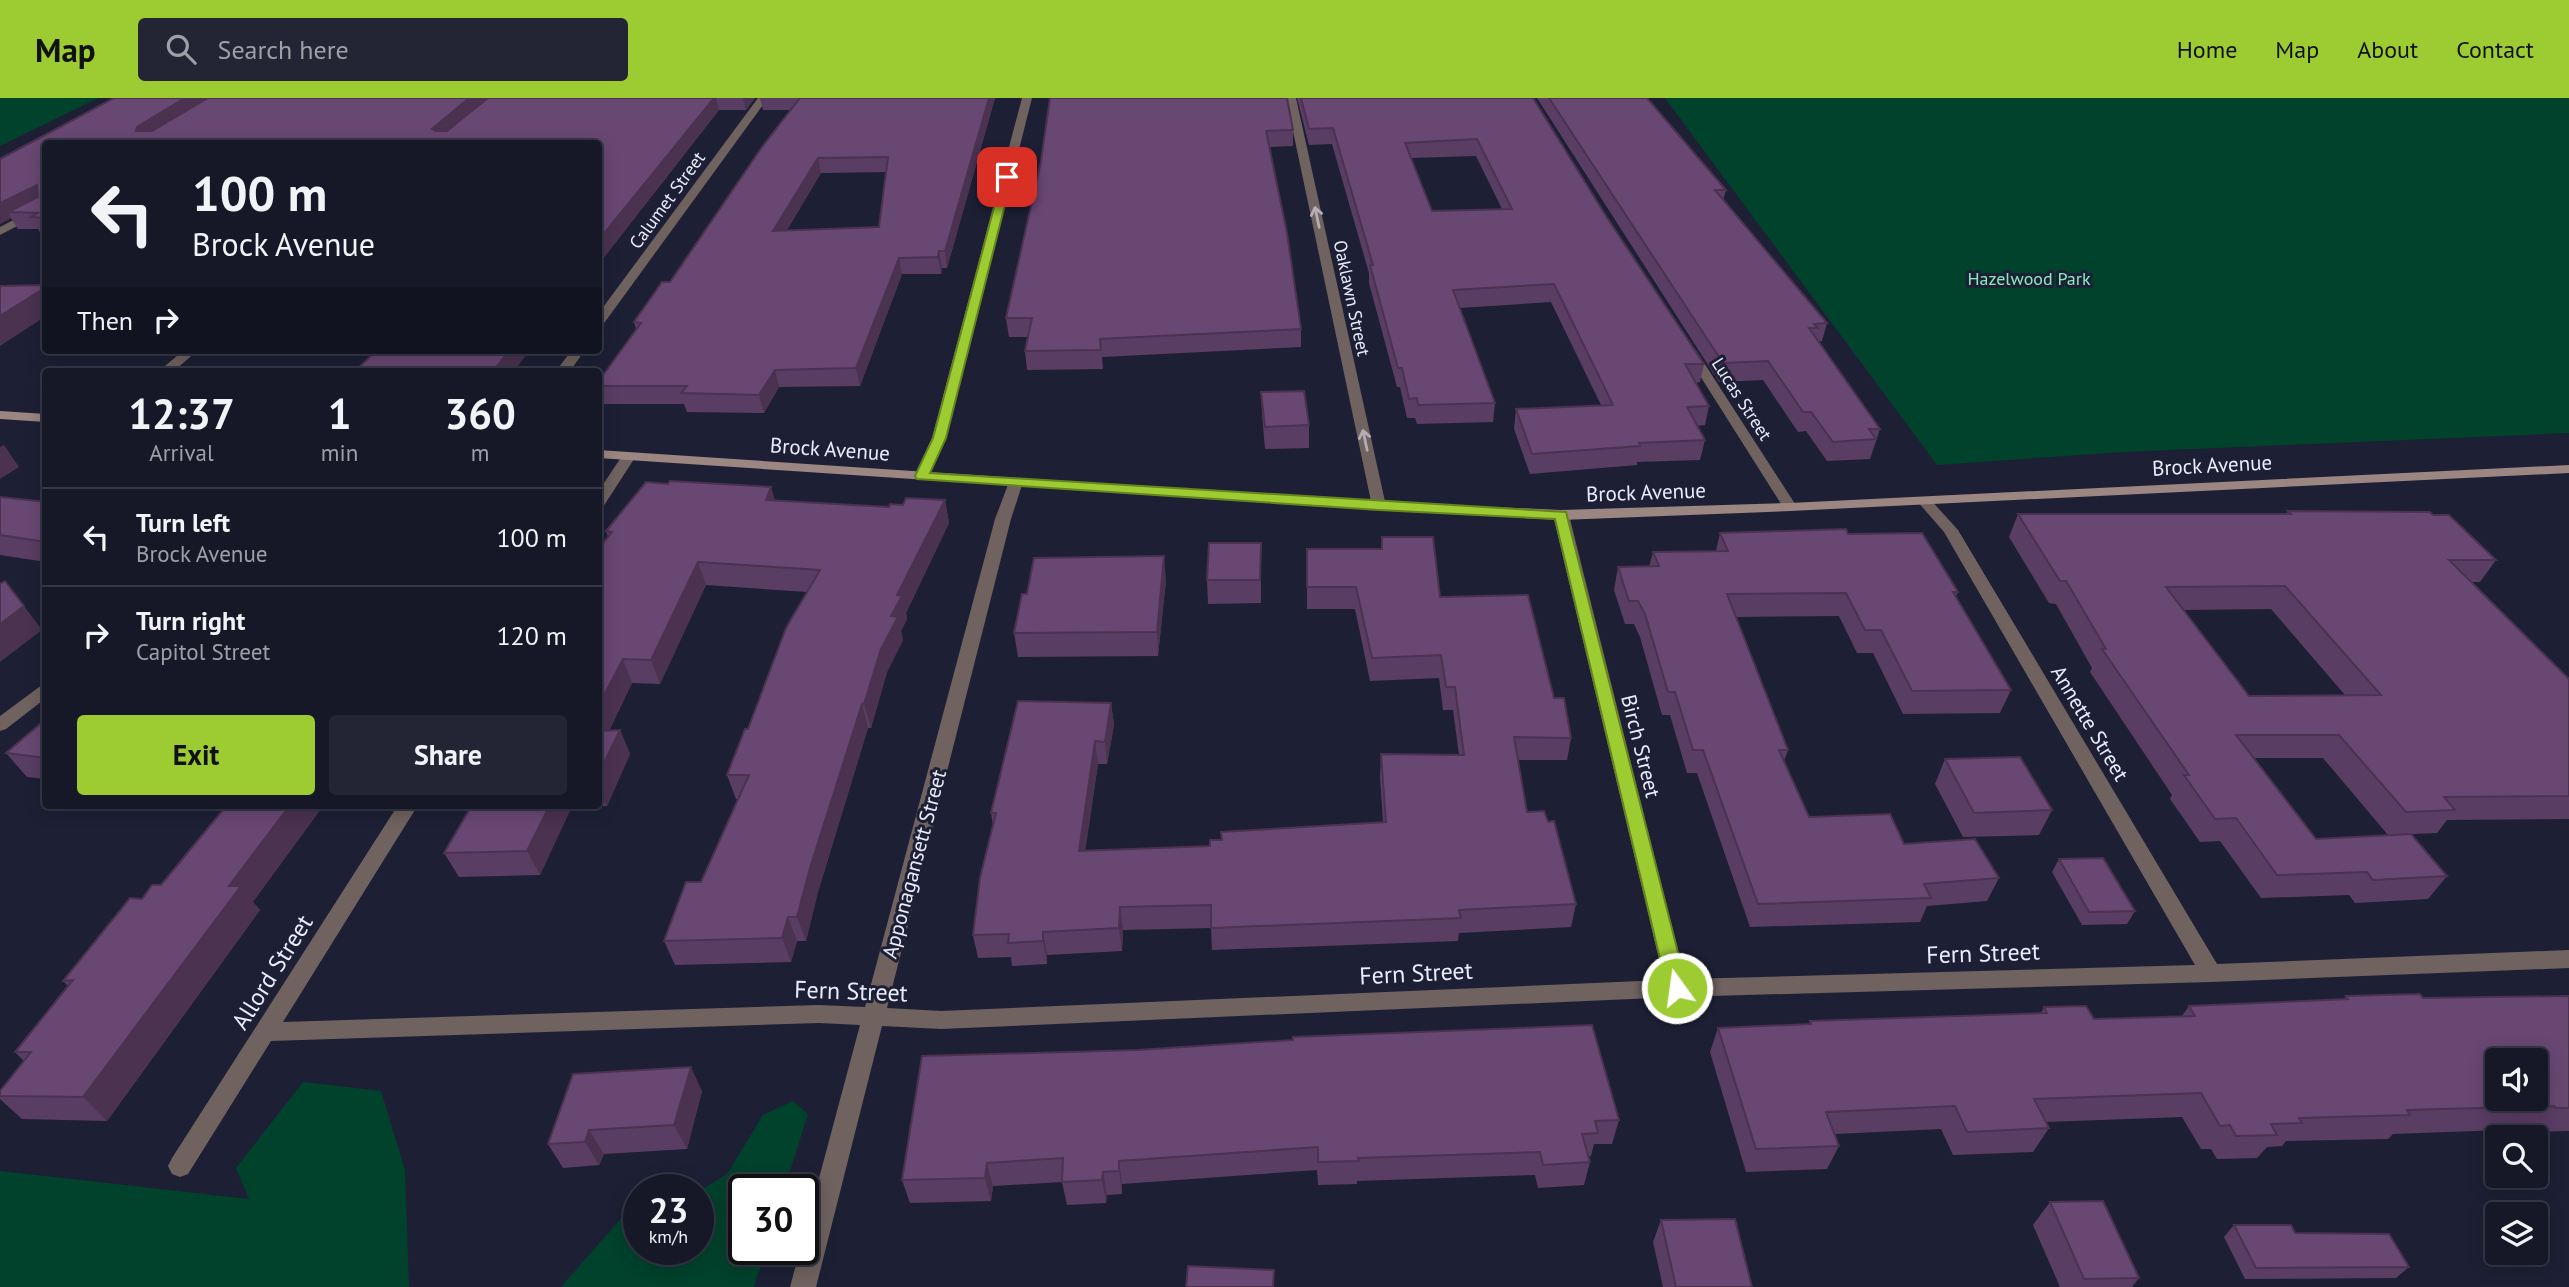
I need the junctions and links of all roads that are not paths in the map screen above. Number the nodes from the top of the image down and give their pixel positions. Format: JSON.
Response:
{"nodes":[{"id":1,"x":764,"y":98,"type":"edge"},
{"id":2,"x":1027,"y":98,"type":"edge"},
{"id":3,"x":1291,"y":98,"type":"edge"},
{"id":4,"x":42,"y":208,"type":"edge"},
{"id":5,"x":0,"y":232,"type":"edge"},
{"id":6,"x":602,"y":318,"type":"edge"},
{"id":7,"x":1681,"y":337,"type":"edge"},
{"id":8,"x":187,"y":354,"type":"edge"},
{"id":9,"x":576,"y":354,"type":"edge"},
{"id":10,"x":170,"y":368,"type":"edge"},
{"id":11,"x":565,"y":368,"type":"edge"},
{"id":12,"x":0,"y":415,"type":"edge"},
{"id":13,"x":42,"y":418,"type":"edge"},
{"id":14,"x":602,"y":454,"type":"edge"},
{"id":15,"x":629,"y":456,"type":"junction"},
{"id":16,"x":2569,"y":469,"type":"edge"},
{"id":17,"x":922,"y":476,"type":"junction"},
{"id":18,"x":1016,"y":482,"type":"junction"},
{"id":19,"x":602,"y":498,"type":"edge"},
{"id":20,"x":1924,"y":501,"type":"junction"},
{"id":21,"x":1379,"y":506,"type":"junction"},
{"id":22,"x":1790,"y":507,"type":"junction"},
{"id":23,"x":1561,"y":515,"type":"junction"},
{"id":24,"x":42,"y":691,"type":"edge"},
{"id":25,"x":0,"y":725,"type":"edge"},
{"id":26,"x":405,"y":809,"type":"edge"},
{"id":27,"x":2569,"y":959,"type":"edge"},
{"id":28,"x":2211,"y":973,"type":"junction"},
{"id":29,"x":1677,"y":988,"type":"junction"},
{"id":30,"x":874,"y":1017,"type":"junction"},
{"id":31,"x":265,"y":1032,"type":"junction"},
{"id":32,"x":180,"y":1166,"type":"dead end"},
{"id":33,"x":803,"y":1287,"type":"edge"}],
"edges":[{"from":1,"to":6,"type":"street","name":"Calumet Street"},
{"from":2,"to":17,"type":"street"},
{"from":21,"to":3,"type":"street","name":"Oaklawn Street","one_way":true},
{"from":4,"to":5,"type":"street"},
{"from":7,"to":22,"type":"street","name":"Lucas Street"},
{"from":8,"to":10,"type":"street"},
{"from":9,"to":11,"type":"street"},
{"from":12,"to":13,"type":"main road"},
{"from":14,"to":15,"type":"main road","name":"Brock Avenue"},
{"from":15,"to":17,"type":"main road","name":"Brock Avenue"},
{"from":15,"to":19,"type":"street"},
{"from":16,"to":20,"type":"main road","name":"Brock Avenue"},
{"from":17,"to":18,"type":"main road","name":"Brock Avenue"},
{"from":18,"to":21,"type":"main road","name":"Brock Avenue"},
{"from":18,"to":30,"type":"street","name":"Apponagansett Street"},
{"from":20,"to":22,"type":"main road","name":"Brock Avenue"},
{"from":20,"to":28,"type":"street","name":"Annette Street"},
{"from":21,"to":23,"type":"main road","name":"Brock Avenue"},
{"from":22,"to":23,"type":"main road","name":"Brock Avenue"},
{"from":23,"to":29,"type":"street","name":"Birch Street"},
{"from":24,"to":25,"type":"street"},
{"from":26,"to":31,"type":"street","name":"Allord Street"},
{"from":27,"to":28,"type":"street","name":"Fern Street"},
{"from":28,"to":29,"type":"street","name":"Fern Street"},
{"from":29,"to":30,"type":"street","name":"Fern Street"},
{"from":30,"to":31,"type":"street","name":"Fern Street"},
{"from":30,"to":33,"type":"street","name":"Apponagansett Street"},
{"from":31,"to":32,"type":"street","name":"Allord Street"}]}
